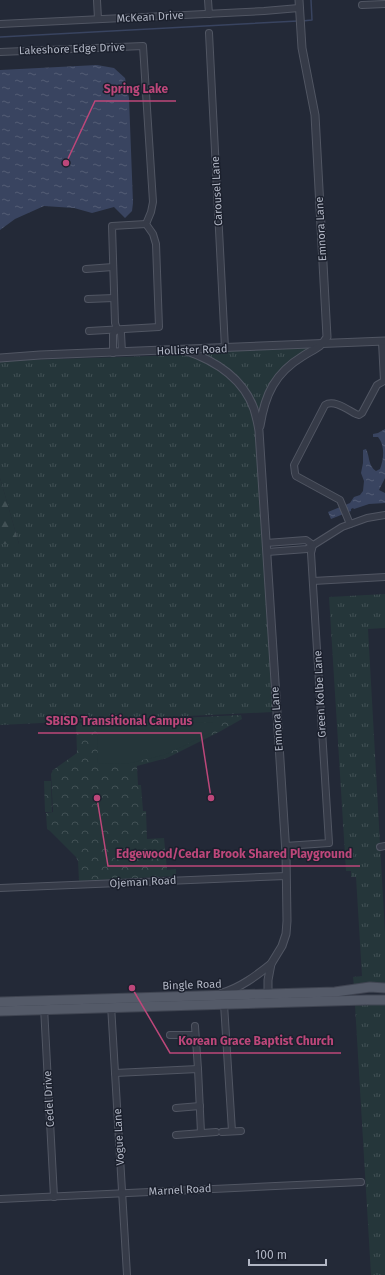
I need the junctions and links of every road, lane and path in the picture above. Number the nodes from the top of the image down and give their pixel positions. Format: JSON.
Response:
{"nodes":[{"id":1,"x":97,"y":0,"type":"edge"},
{"id":2,"x":208,"y":0,"type":"edge"},
{"id":3,"x":299,"y":0,"type":"edge"},
{"id":4,"x":385,"y":4,"type":"edge"},
{"id":5,"x":362,"y":5,"type":"dead end"},
{"id":6,"x":299,"y":8,"type":"junction"},
{"id":7,"x":209,"y":14,"type":"junction"},
{"id":8,"x":98,"y":19,"type":"junction"},
{"id":9,"x":0,"y":24,"type":"edge"},
{"id":10,"x":209,"y":33,"type":"dead end"},
{"id":11,"x":0,"y":52,"type":"edge"},
{"id":12,"x":146,"y":224,"type":"junction"},
{"id":13,"x":113,"y":268,"type":"junction"},
{"id":14,"x":86,"y":269,"type":"dead end"},
{"id":15,"x":114,"y":298,"type":"junction"},
{"id":16,"x":88,"y":300,"type":"dead end"},
{"id":17,"x":116,"y":329,"type":"junction"},
{"id":18,"x":89,"y":331,"type":"dead end"},
{"id":19,"x":324,"y":344,"type":"junction"},
{"id":20,"x":383,"y":344,"type":"edge"},
{"id":21,"x":225,"y":348,"type":"junction"},
{"id":22,"x":184,"y":350,"type":"junction"},
{"id":23,"x":122,"y":352,"type":"junction"},
{"id":24,"x":113,"y":353,"type":"junction"},
{"id":25,"x":0,"y":358,"type":"edge"},
{"id":26,"x":384,"y":381,"type":"edge"},
{"id":27,"x":259,"y":430,"type":"junction"},
{"id":28,"x":385,"y":514,"type":"edge"},
{"id":29,"x":349,"y":521,"type":"junction"},
{"id":30,"x":266,"y":543,"type":"junction"},
{"id":31,"x":313,"y":545,"type":"junction"},
{"id":32,"x":267,"y":552,"type":"junction"},
{"id":33,"x":385,"y":578,"type":"edge"},
{"id":34,"x":313,"y":581,"type":"junction"},
{"id":35,"x":285,"y":846,"type":"junction"},
{"id":36,"x":286,"y":876,"type":"junction"},
{"id":37,"x":0,"y":888,"type":"edge"},
{"id":38,"x":271,"y":964,"type":"junction"},
{"id":39,"x":385,"y":988,"type":"edge"},
{"id":40,"x":211,"y":996,"type":"junction"},
{"id":41,"x":336,"y":996,"type":"junction"},
{"id":42,"x":268,"y":998,"type":"junction"},
{"id":43,"x":385,"y":1000,"type":"edge"},
{"id":44,"x":44,"y":1001,"type":"junction"},
{"id":45,"x":180,"y":1001,"type":"junction"},
{"id":46,"x":0,"y":1002,"type":"edge"},
{"id":47,"x":111,"y":1003,"type":"junction"},
{"id":48,"x":224,"y":1004,"type":"junction"},
{"id":49,"x":45,"y":1010,"type":"junction"},
{"id":50,"x":0,"y":1011,"type":"edge"},
{"id":51,"x":195,"y":1026,"type":"dead end"},
{"id":52,"x":195,"y":1034,"type":"junction"},
{"id":53,"x":170,"y":1035,"type":"dead end"},
{"id":54,"x":198,"y":1069,"type":"junction"},
{"id":55,"x":115,"y":1073,"type":"junction"},
{"id":56,"x":200,"y":1106,"type":"junction"},
{"id":57,"x":176,"y":1108,"type":"dead end"},
{"id":58,"x":232,"y":1131,"type":"junction"},
{"id":59,"x":241,"y":1131,"type":"dead end"},
{"id":60,"x":201,"y":1133,"type":"junction"},
{"id":61,"x":176,"y":1135,"type":"dead end"},
{"id":62,"x":360,"y":1182,"type":"dead end"},
{"id":63,"x":122,"y":1192,"type":"junction"},
{"id":64,"x":54,"y":1197,"type":"junction"},
{"id":65,"x":0,"y":1199,"type":"edge"},
{"id":66,"x":127,"y":1275,"type":"edge"}],
"edges":[{"from":1,"to":8,"type":"street"},
{"from":2,"to":7,"type":"street"},
{"from":3,"to":6,"type":"street","name":"Emnora Lane"},
{"from":4,"to":5,"type":"street"},
{"from":6,"to":7,"type":"street","name":"McKean Drive"},
{"from":6,"to":19,"type":"street","name":"Emnora Lane"},
{"from":7,"to":8,"type":"street","name":"McKean Drive"},
{"from":8,"to":9,"type":"street","name":"McKean Drive"},
{"from":10,"to":21,"type":"street","name":"Carousel Lane"},
{"from":11,"to":12,"type":"street","name":"Lakeshore Edge Drive"},
{"from":12,"to":13,"type":"street"},
{"from":12,"to":17,"type":"street"},
{"from":13,"to":14,"type":"street"},
{"from":13,"to":15,"type":"street"},
{"from":15,"to":16,"type":"street"},
{"from":15,"to":17,"type":"street"},
{"from":17,"to":18,"type":"street"},
{"from":17,"to":23,"type":"street"},
{"from":17,"to":24,"type":"street"},
{"from":19,"to":20,"type":"street","name":"Hollister Road"},
{"from":19,"to":21,"type":"street","name":"Hollister Road"},
{"from":19,"to":27,"type":"street","name":"Emnora Lane"},
{"from":20,"to":26,"type":"street"},
{"from":21,"to":22,"type":"street","name":"Hollister Road"},
{"from":22,"to":23,"type":"street","name":"Hollister Road"},
{"from":22,"to":27,"type":"street","name":"Emnora Lane"},
{"from":23,"to":24,"type":"street","name":"Hollister Road"},
{"from":24,"to":25,"type":"street","name":"Hollister Road"},
{"from":26,"to":29,"type":"street"},
{"from":27,"to":30,"type":"street","name":"Emnora Lane"},
{"from":28,"to":29,"type":"street"},
{"from":29,"to":31,"type":"street"},
{"from":30,"to":31,"type":"street"},
{"from":30,"to":32,"type":"street","name":"Emnora Lane"},
{"from":31,"to":32,"type":"street"},
{"from":31,"to":34,"type":"street","name":"Green Kolbe Lane"},
{"from":32,"to":35,"type":"street","name":"Emnora Lane"},
{"from":33,"to":34,"type":"street"},
{"from":34,"to":35,"type":"street","name":"Green Kolbe Lane"},
{"from":35,"to":36,"type":"street","name":"Emnora Lane"},
{"from":36,"to":37,"type":"street","name":"Ojeman Road"},
{"from":36,"to":38,"type":"street","name":"Emnora Lane"},
{"from":38,"to":40,"type":"street"},
{"from":38,"to":42,"type":"street","name":"Emnora Lane"},
{"from":39,"to":41,"type":"main road","name":"Bingle Road"},
{"from":40,"to":42,"type":"main road","name":"Bingle Road"},
{"from":40,"to":45,"type":"main road","name":"Bingle Road"},
{"from":41,"to":42,"type":"main road","name":"Bingle Road"},
{"from":41,"to":43,"type":"main road","name":"Bingle Road"},
{"from":42,"to":48,"type":"main road","name":"Bingle Road"},
{"from":44,"to":46,"type":"main road","name":"Bingle Road"},
{"from":44,"to":47,"type":"main road","name":"Bingle Road"},
{"from":44,"to":49,"type":"street","name":"Cedel Drive"},
{"from":45,"to":47,"type":"main road","name":"Bingle Road"},
{"from":45,"to":48,"type":"main road","name":"Bingle Road"},
{"from":47,"to":49,"type":"main road","name":"Bingle Road"},
{"from":47,"to":55,"type":"street","name":"Vogue Lane"},
{"from":48,"to":58,"type":"street"},
{"from":49,"to":50,"type":"main road","name":"Bingle Road"},
{"from":49,"to":64,"type":"street","name":"Cedel Drive"},
{"from":51,"to":52,"type":"street"},
{"from":52,"to":53,"type":"street"},
{"from":52,"to":54,"type":"street"},
{"from":54,"to":55,"type":"street"},
{"from":54,"to":56,"type":"street"},
{"from":55,"to":63,"type":"street","name":"Vogue Lane"},
{"from":56,"to":57,"type":"street"},
{"from":56,"to":60,"type":"street"},
{"from":58,"to":59,"type":"street"},
{"from":58,"to":60,"type":"street"},
{"from":60,"to":61,"type":"street"},
{"from":62,"to":63,"type":"street","name":"Marnel Road"},
{"from":63,"to":64,"type":"street","name":"Marnel Road"},
{"from":63,"to":66,"type":"street","name":"Vogue Lane"},
{"from":64,"to":65,"type":"street","name":"Marnel Road"}]}
